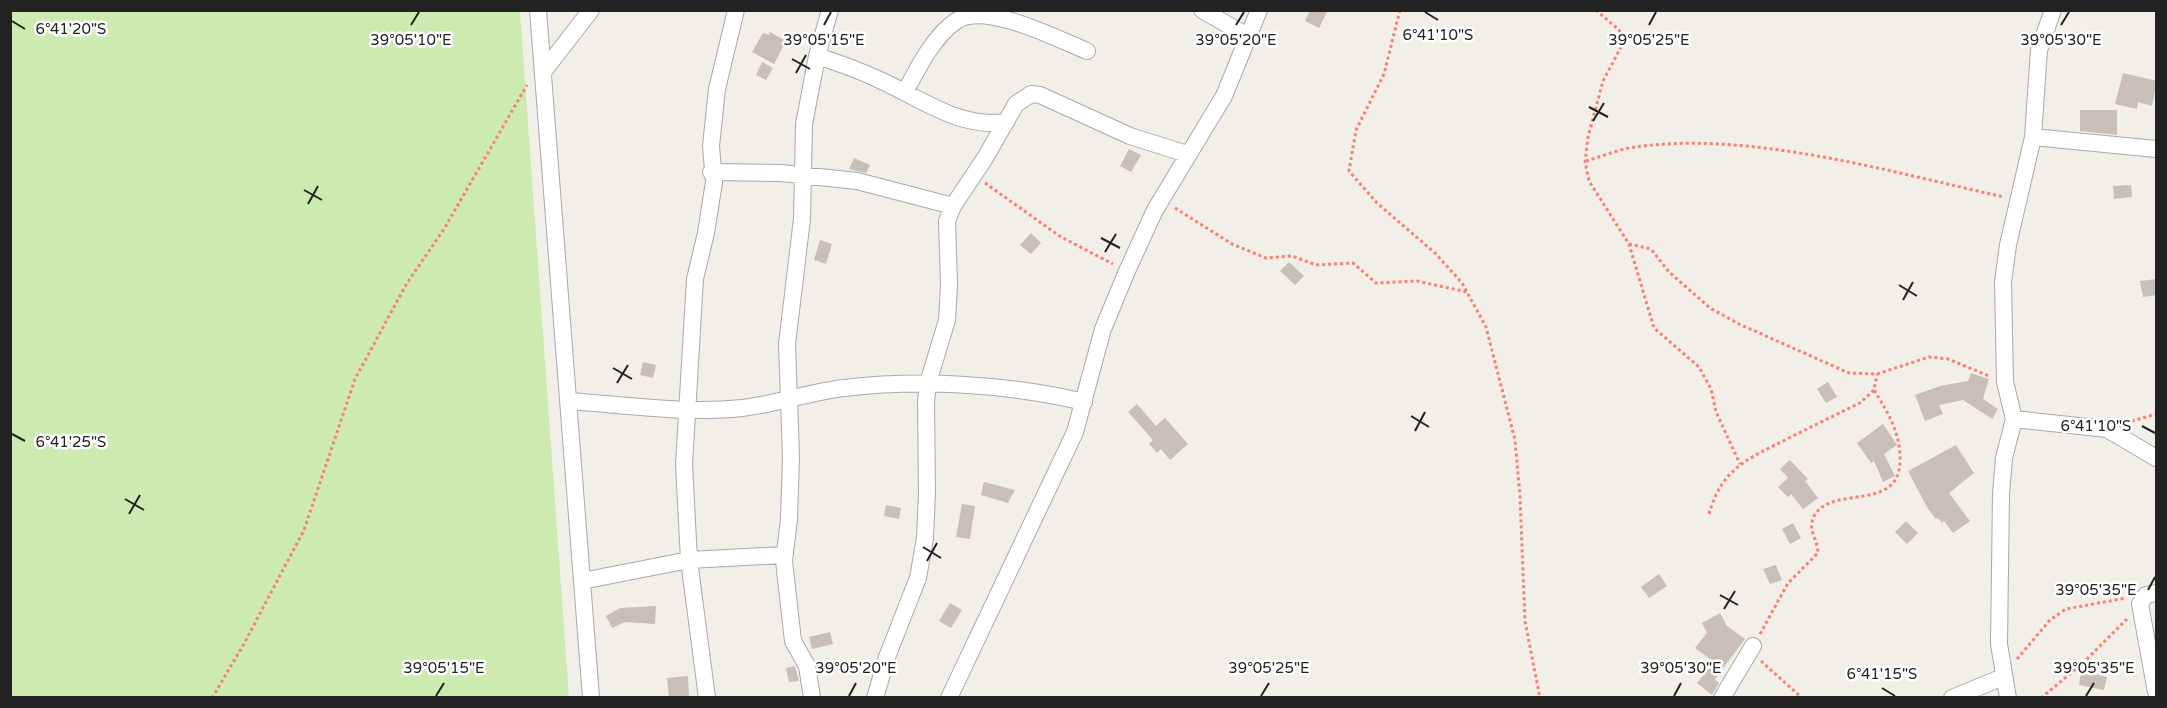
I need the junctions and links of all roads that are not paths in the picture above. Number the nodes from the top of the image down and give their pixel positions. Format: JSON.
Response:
{"nodes":[{"id":1,"x":538,"y":10,"type":"edge"},
{"id":2,"x":591,"y":10,"type":"edge"},
{"id":3,"x":736,"y":10,"type":"edge"},
{"id":4,"x":830,"y":10,"type":"edge"},
{"id":5,"x":1202,"y":10,"type":"edge"},
{"id":6,"x":1259,"y":10,"type":"edge"},
{"id":7,"x":2053,"y":10,"type":"edge"},
{"id":8,"x":1249,"y":37,"type":"junction"},
{"id":9,"x":1088,"y":51,"type":"dead end"},
{"id":10,"x":817,"y":56,"type":"junction"},
{"id":11,"x":542,"y":66,"type":"junction"},
{"id":12,"x":905,"y":92,"type":"junction"},
{"id":13,"x":1006,"y":122,"type":"junction"},
{"id":14,"x":2033,"y":137,"type":"junction"},
{"id":15,"x":2157,"y":148,"type":"edge"},
{"id":16,"x":1187,"y":154,"type":"junction"},
{"id":17,"x":711,"y":172,"type":"junction"},
{"id":18,"x":802,"y":175,"type":"junction"},
{"id":19,"x":953,"y":206,"type":"junction"},
{"id":20,"x":928,"y":383,"type":"junction"},
{"id":21,"x":569,"y":401,"type":"junction"},
{"id":22,"x":789,"y":401,"type":"junction"},
{"id":23,"x":1084,"y":402,"type":"junction"},
{"id":24,"x":689,"y":410,"type":"junction"},
{"id":25,"x":2014,"y":419,"type":"junction"},
{"id":26,"x":2157,"y":458,"type":"edge"},
{"id":27,"x":785,"y":555,"type":"junction"},
{"id":28,"x":689,"y":560,"type":"junction"},
{"id":29,"x":582,"y":581,"type":"junction"},
{"id":30,"x":2148,"y":597,"type":"edge"},
{"id":31,"x":1754,"y":646,"type":"road end"},
{"id":32,"x":2003,"y":677,"type":"junction"},
{"id":33,"x":2157,"y":692,"type":"edge"},
{"id":34,"x":591,"y":698,"type":"edge"},
{"id":35,"x":707,"y":698,"type":"edge"},
{"id":36,"x":812,"y":698,"type":"edge"},
{"id":37,"x":875,"y":698,"type":"edge"},
{"id":38,"x":949,"y":698,"type":"edge"},
{"id":39,"x":1722,"y":698,"type":"edge"},
{"id":40,"x":1952,"y":698,"type":"edge"},
{"id":41,"x":2008,"y":698,"type":"edge"}],
"edges":[{"from":1,"to":11,"type":"street"},
{"from":2,"to":11,"type":"street"},
{"from":3,"to":17,"type":"street"},
{"from":4,"to":10,"type":"street"},
{"from":5,"to":8,"type":"street"},
{"from":6,"to":8,"type":"street"},
{"from":7,"to":14,"type":"street"},
{"from":8,"to":16,"type":"street"},
{"from":9,"to":12,"type":"street"},
{"from":10,"to":12,"type":"street"},
{"from":10,"to":18,"type":"street"},
{"from":11,"to":21,"type":"street"},
{"from":12,"to":13,"type":"street"},
{"from":13,"to":16,"type":"street"},
{"from":13,"to":19,"type":"street"},
{"from":14,"to":15,"type":"street"},
{"from":14,"to":25,"type":"street"},
{"from":16,"to":23,"type":"street"},
{"from":17,"to":18,"type":"street"},
{"from":17,"to":24,"type":"street"},
{"from":18,"to":19,"type":"street"},
{"from":18,"to":22,"type":"street"},
{"from":19,"to":20,"type":"street"},
{"from":20,"to":22,"type":"street"},
{"from":20,"to":23,"type":"street"},
{"from":20,"to":37,"type":"street"},
{"from":21,"to":24,"type":"street"},
{"from":21,"to":29,"type":"street"},
{"from":22,"to":24,"type":"street"},
{"from":22,"to":27,"type":"street"},
{"from":23,"to":38,"type":"street"},
{"from":24,"to":28,"type":"street"},
{"from":25,"to":26,"type":"street"},
{"from":25,"to":32,"type":"street"},
{"from":27,"to":28,"type":"street"},
{"from":27,"to":36,"type":"street"},
{"from":28,"to":29,"type":"street"},
{"from":28,"to":35,"type":"street"},
{"from":29,"to":34,"type":"street"},
{"from":30,"to":33,"type":"street"},
{"from":31,"to":39,"type":"street"},
{"from":32,"to":40,"type":"street"},
{"from":32,"to":41,"type":"street"}]}
